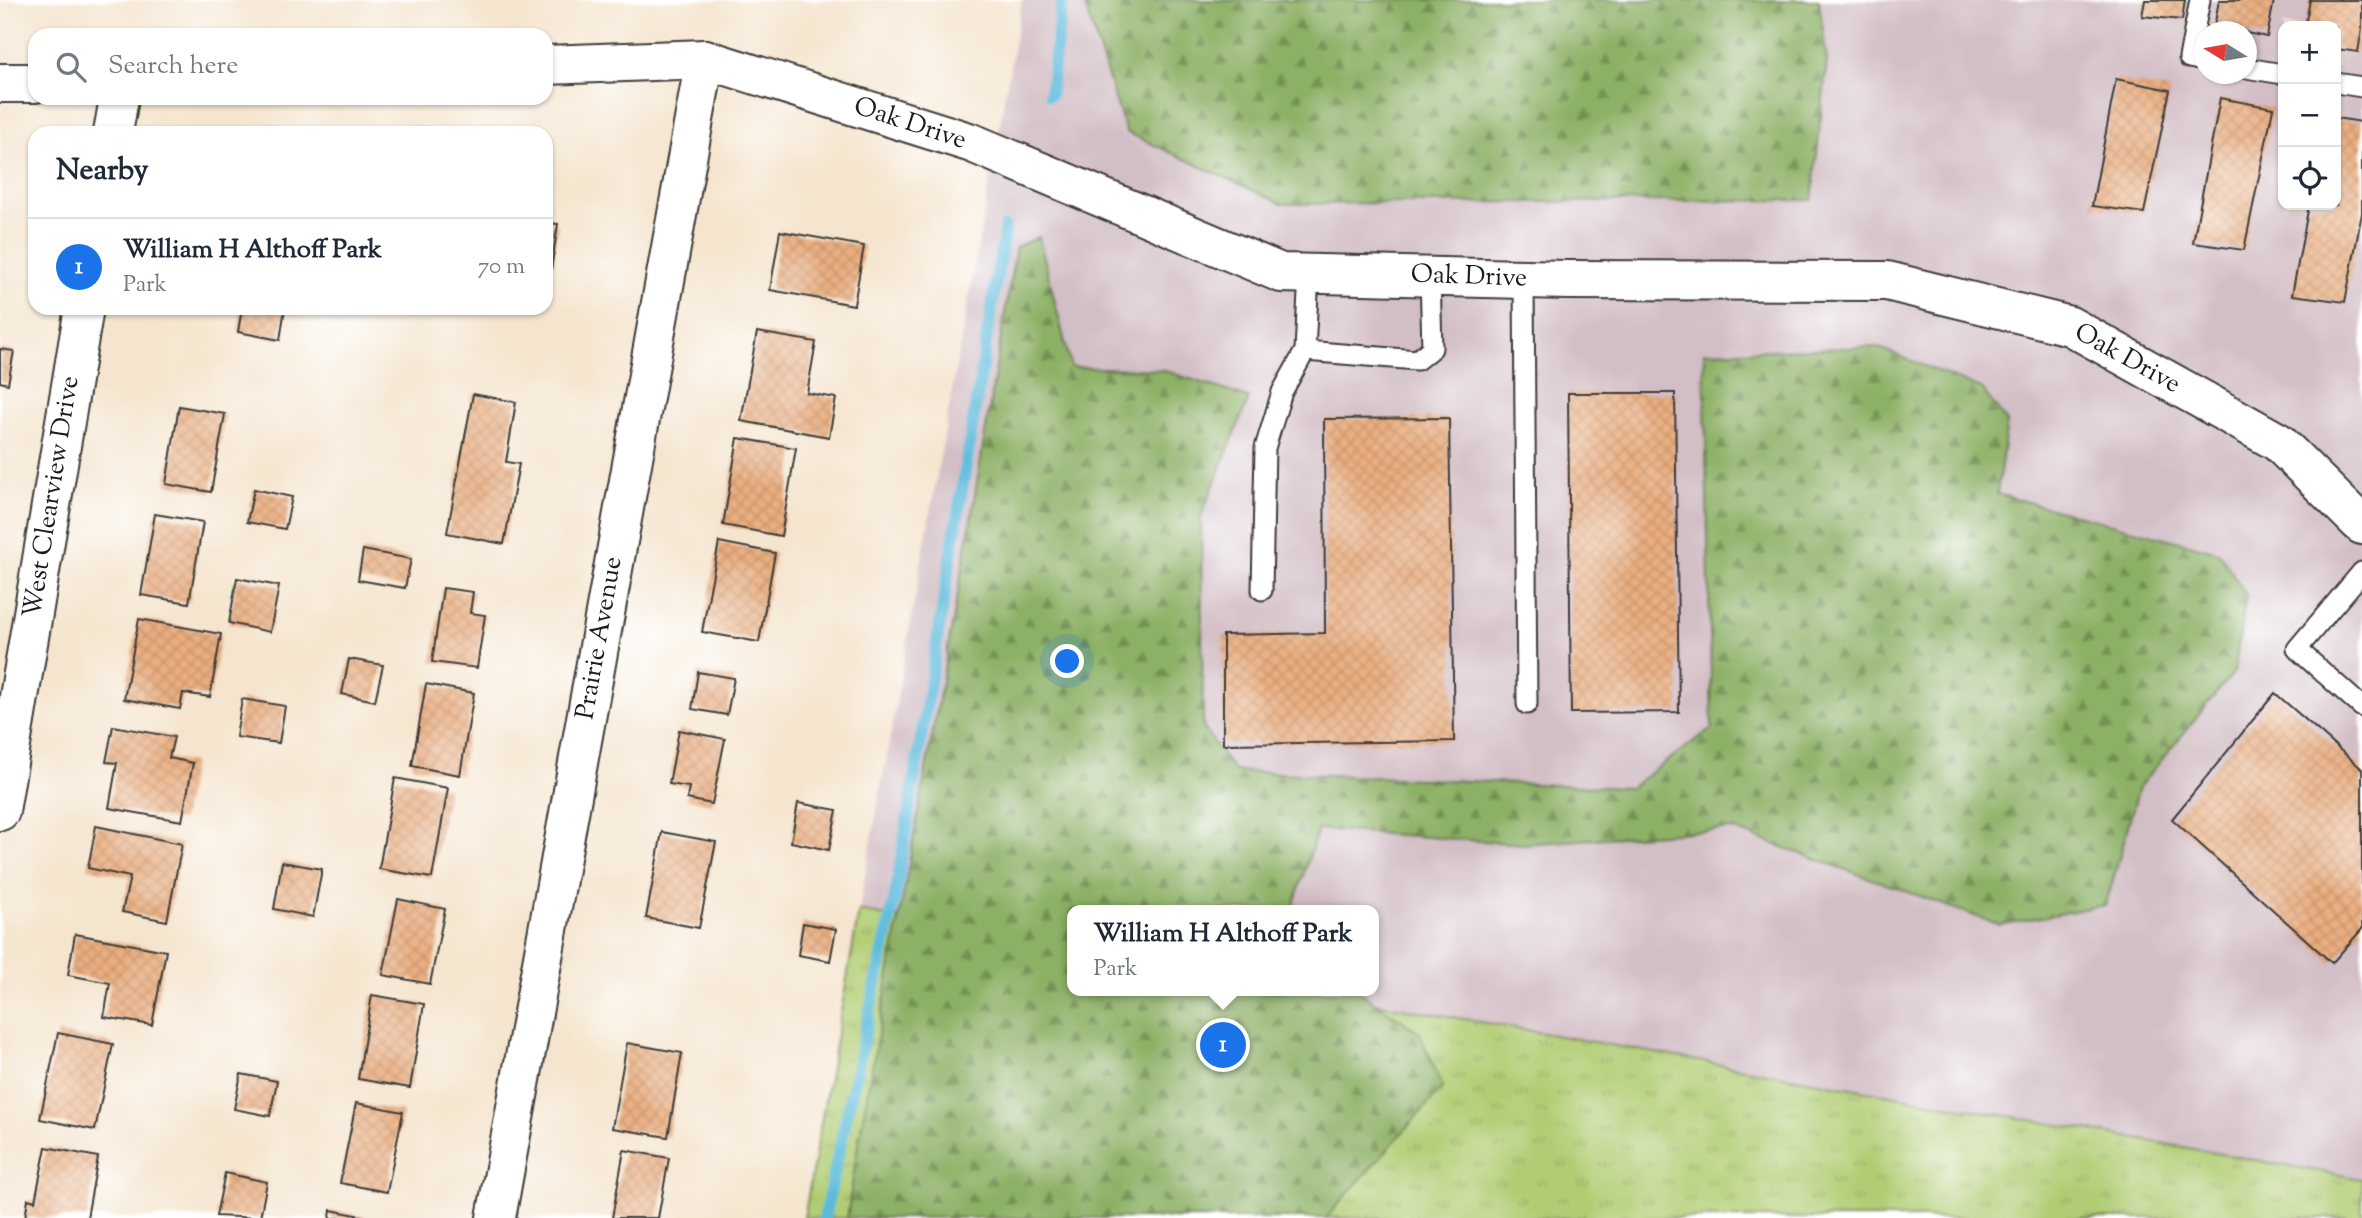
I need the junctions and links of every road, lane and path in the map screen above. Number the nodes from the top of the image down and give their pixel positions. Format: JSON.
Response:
{"nodes":[{"id":1,"x":2200,"y":0,"type":"edge"},
{"id":2,"x":2196,"y":21,"type":"edge"},
{"id":3,"x":2194,"y":32,"type":"edge"},
{"id":4,"x":705,"y":59,"type":"junction"},
{"id":5,"x":2194,"y":59,"type":"edge"},
{"id":6,"x":553,"y":65,"type":"edge"},
{"id":7,"x":2257,"y":70,"type":"edge"},
{"id":8,"x":2278,"y":73,"type":"edge"},
{"id":9,"x":0,"y":83,"type":"edge"},
{"id":10,"x":28,"y":83,"type":"edge"},
{"id":11,"x":2341,"y":84,"type":"edge"},
{"id":12,"x":2362,"y":87,"type":"edge"},
{"id":13,"x":118,"y":105,"type":"edge"},
{"id":14,"x":114,"y":126,"type":"edge"},
{"id":15,"x":1309,"y":273,"type":"junction"},
{"id":16,"x":1430,"y":276,"type":"junction"},
{"id":17,"x":1524,"y":279,"type":"junction"},
{"id":18,"x":83,"y":315,"type":"edge"},
{"id":19,"x":1305,"y":351,"type":"junction"},
{"id":20,"x":2362,"y":525,"type":"edge"},
{"id":21,"x":2362,"y":572,"type":"edge"},
{"id":22,"x":1262,"y":590,"type":"dead end"},
{"id":23,"x":1527,"y":704,"type":"dead end"},
{"id":24,"x":2362,"y":707,"type":"edge"},
{"id":25,"x":0,"y":811,"type":"edge"},
{"id":26,"x":496,"y":1218,"type":"edge"}],
"edges":[{"from":1,"to":2,"type":"lane"},
{"from":3,"to":5,"type":"lane"},
{"from":4,"to":6,"type":"street","name":"Oak Drive"},
{"from":4,"to":15,"type":"street","name":"Oak Drive"},
{"from":4,"to":26,"type":"street","name":"Prairie Avenue"},
{"from":7,"to":8,"type":"lane"},
{"from":9,"to":10,"type":"street"},
{"from":11,"to":12,"type":"lane"},
{"from":13,"to":14,"type":"street"},
{"from":15,"to":16,"type":"street","name":"Oak Drive"},
{"from":15,"to":19,"type":"lane"},
{"from":16,"to":17,"type":"street","name":"Oak Drive"},
{"from":16,"to":19,"type":"lane"},
{"from":17,"to":20,"type":"street","name":"Oak Drive"},
{"from":17,"to":23,"type":"lane"},
{"from":18,"to":25,"type":"street","name":"West Clearview Drive"},
{"from":19,"to":22,"type":"lane"},
{"from":21,"to":24,"type":"lane"}]}
